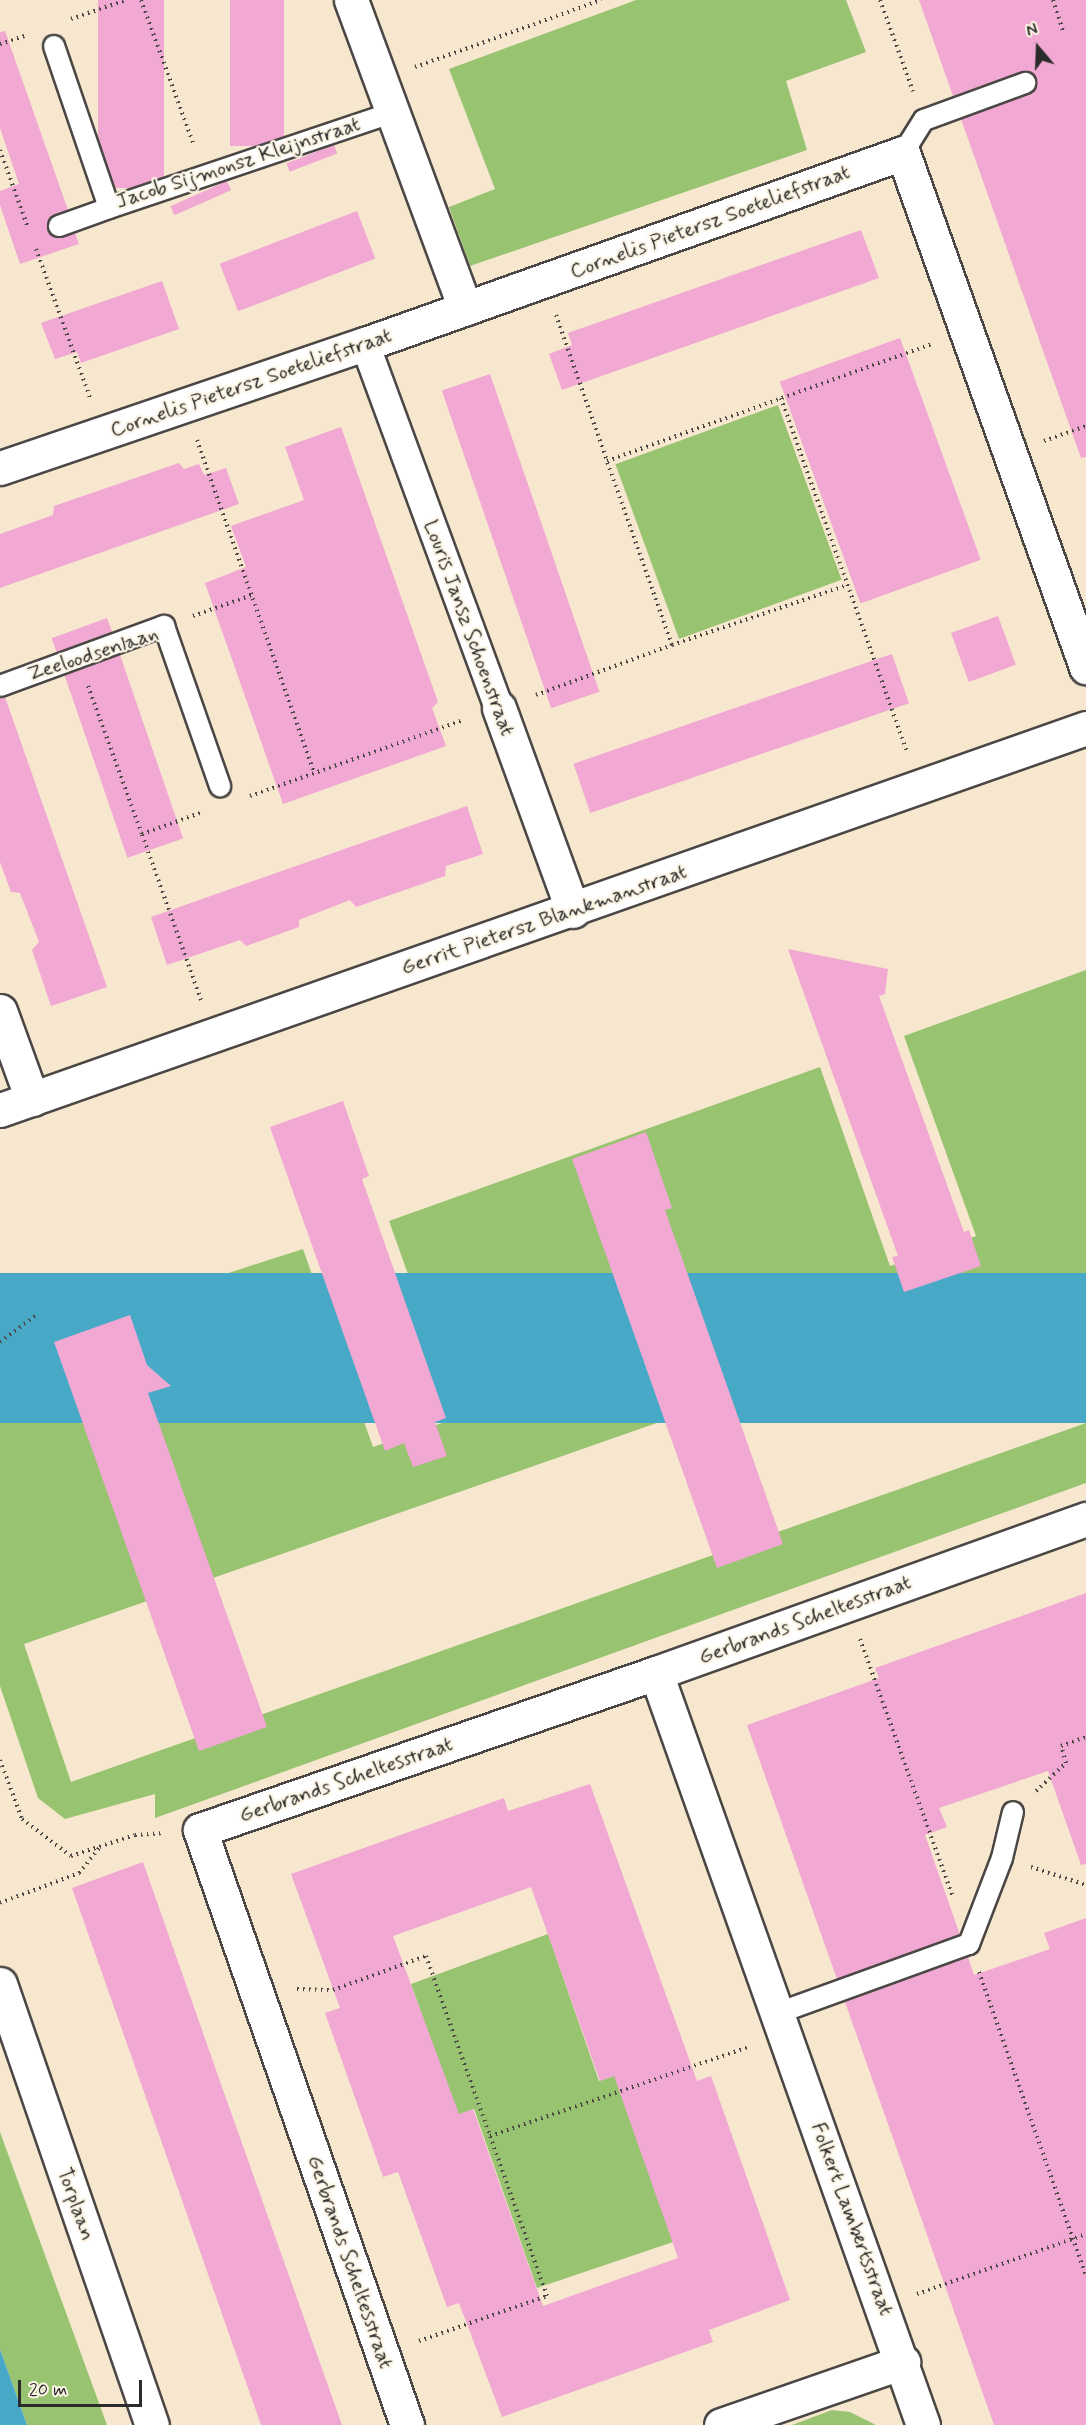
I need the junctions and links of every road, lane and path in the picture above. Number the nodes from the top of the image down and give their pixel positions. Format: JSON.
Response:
{"nodes":[{"id":1,"x":126,"y":0,"type":"edge"},
{"id":2,"x":141,"y":0,"type":"edge"},
{"id":3,"x":351,"y":0,"type":"edge"},
{"id":4,"x":601,"y":0,"type":"edge"},
{"id":5,"x":880,"y":0,"type":"edge"},
{"id":6,"x":1053,"y":0,"type":"edge"},
{"id":7,"x":59,"y":24,"type":"dead end"},
{"id":8,"x":1063,"y":30,"type":"dead end"},
{"id":9,"x":54,"y":46,"type":"dead end"},
{"id":10,"x":380,"y":80,"type":"junction"},
{"id":11,"x":1025,"y":83,"type":"dead end"},
{"id":12,"x":392,"y":113,"type":"junction"},
{"id":13,"x":924,"y":120,"type":"junction"},
{"id":14,"x":0,"y":150,"type":"edge"},
{"id":15,"x":903,"y":153,"type":"junction"},
{"id":16,"x":204,"y":176,"type":"junction"},
{"id":17,"x":109,"y":208,"type":"junction"},
{"id":18,"x":59,"y":226,"type":"dead end"},
{"id":19,"x":31,"y":236,"type":"dead end"},
{"id":20,"x":35,"y":247,"type":"dead end"},
{"id":21,"x":544,"y":281,"type":"junction"},
{"id":22,"x":465,"y":309,"type":"junction"},
{"id":23,"x":967,"y":332,"type":"junction"},
{"id":24,"x":365,"y":344,"type":"junction"},
{"id":25,"x":781,"y":398,"type":"junction"},
{"id":26,"x":185,"y":405,"type":"junction"},
{"id":27,"x":103,"y":433,"type":"junction"},
{"id":28,"x":607,"y":461,"type":"junction"},
{"id":29,"x":0,"y":468,"type":"edge"},
{"id":30,"x":847,"y":585,"type":"junction"},
{"id":31,"x":252,"y":596,"type":"junction"},
{"id":32,"x":164,"y":626,"type":"junction"},
{"id":33,"x":672,"y":645,"type":"junction"},
{"id":34,"x":78,"y":658,"type":"junction"},
{"id":35,"x":1086,"y":667,"type":"edge"},
{"id":36,"x":0,"y":686,"type":"edge"},
{"id":37,"x":499,"y":708,"type":"junction"},
{"id":38,"x":1086,"y":728,"type":"edge"},
{"id":39,"x":314,"y":773,"type":"junction"},
{"id":40,"x":220,"y":786,"type":"dead end"},
{"id":41,"x":919,"y":787,"type":"junction"},
{"id":42,"x":248,"y":796,"type":"dead end"},
{"id":43,"x":205,"y":812,"type":"dead end"},
{"id":44,"x":142,"y":834,"type":"junction"},
{"id":45,"x":573,"y":911,"type":"junction"},
{"id":46,"x":0,"y":1011,"type":"edge"},
{"id":47,"x":213,"y":1035,"type":"junction"},
{"id":48,"x":32,"y":1099,"type":"junction"},
{"id":49,"x":0,"y":1110,"type":"edge"},
{"id":50,"x":35,"y":1316,"type":"dead end"},
{"id":51,"x":0,"y":1342,"type":"edge"},
{"id":52,"x":1086,"y":1519,"type":"edge"},
{"id":53,"x":656,"y":1673,"type":"junction"},
{"id":54,"x":1086,"y":1737,"type":"edge"},
{"id":55,"x":0,"y":1760,"type":"edge"},
{"id":56,"x":1013,"y":1812,"type":"joint"},
{"id":57,"x":200,"y":1830,"type":"junction"},
{"id":58,"x":101,"y":1847,"type":"junction"},
{"id":59,"x":1002,"y":1858,"type":"junction"},
{"id":60,"x":1086,"y":1885,"type":"edge"},
{"id":61,"x":0,"y":1903,"type":"edge"},
{"id":62,"x":0,"y":1984,"type":"edge"},
{"id":63,"x":260,"y":2003,"type":"junction"},
{"id":64,"x":782,"y":2024,"type":"junction"},
{"id":65,"x":490,"y":2136,"type":"junction"},
{"id":66,"x":1086,"y":2234,"type":"edge"},
{"id":67,"x":883,"y":2306,"type":"junction"},
{"id":68,"x":382,"y":2355,"type":"junction"},
{"id":69,"x":903,"y":2362,"type":"junction"},
{"id":70,"x":152,"y":2425,"type":"edge"},
{"id":71,"x":407,"y":2425,"type":"edge"},
{"id":72,"x":721,"y":2425,"type":"edge"},
{"id":73,"x":923,"y":2425,"type":"edge"}],
"edges":[{"from":1,"to":7,"type":"path"},
{"from":2,"to":16,"type":"path"},
{"from":3,"to":10,"type":"street"},
{"from":4,"to":10,"type":"path"},
{"from":5,"to":13,"type":"path"},
{"from":6,"to":8,"type":"path"},
{"from":9,"to":17,"type":"lane","name":"Jacob Sijmonsz Kleijnstraat"},
{"from":10,"to":12,"type":"street"},
{"from":11,"to":13,"type":"lane"},
{"from":12,"to":16,"type":"lane","name":"Jacob Sijmonsz Kleijnstraat"},
{"from":12,"to":22,"type":"street"},
{"from":13,"to":15,"type":"lane"},
{"from":14,"to":19,"type":"path"},
{"from":15,"to":21,"type":"street","name":"Cornelis Pietersz Soeteliefstraat"},
{"from":15,"to":23,"type":"street"},
{"from":16,"to":17,"type":"lane","name":"Jacob Sijmonsz Kleijnstraat"},
{"from":17,"to":18,"type":"lane"},
{"from":20,"to":27,"type":"path"},
{"from":21,"to":22,"type":"street","name":"Cornelis Pietersz Soeteliefstraat"},
{"from":21,"to":28,"type":"path"},
{"from":22,"to":24,"type":"street","name":"Cornelis Pietersz Soeteliefstraat"},
{"from":23,"to":25,"type":"path"},
{"from":23,"to":35,"type":"street"},
{"from":24,"to":26,"type":"street","name":"Cornelis Pietersz Soeteliefstraat"},
{"from":24,"to":37,"type":"street","name":"Louris Jansz Schoenstraat"},
{"from":25,"to":28,"type":"path"},
{"from":25,"to":30,"type":"path"},
{"from":26,"to":27,"type":"street","name":"Cornelis Pietersz Soeteliefstraat"},
{"from":26,"to":31,"type":"path"},
{"from":27,"to":29,"type":"street","name":"Cornelis Pietersz Soeteliefstraat"},
{"from":28,"to":33,"type":"path"},
{"from":30,"to":33,"type":"path"},
{"from":30,"to":41,"type":"path"},
{"from":31,"to":32,"type":"path"},
{"from":31,"to":39,"type":"path"},
{"from":32,"to":34,"type":"lane","name":"Zeeloodsenlaan"},
{"from":32,"to":40,"type":"lane","name":"Zeeloodsenlaan"},
{"from":33,"to":37,"type":"path"},
{"from":34,"to":36,"type":"lane","name":"Zeeloodsenlaan"},
{"from":34,"to":44,"type":"path"},
{"from":37,"to":39,"type":"path"},
{"from":37,"to":45,"type":"street","name":"Louris Jansz Schoenstraat"},
{"from":38,"to":41,"type":"street","name":"Gerrit Pietersz Blankmanstraat"},
{"from":39,"to":42,"type":"path"},
{"from":41,"to":45,"type":"street","name":"Gerrit Pietersz Blankmanstraat"},
{"from":43,"to":44,"type":"path"},
{"from":44,"to":47,"type":"path"},
{"from":45,"to":47,"type":"street","name":"Gerrit Pietersz Blankmanstraat"},
{"from":46,"to":48,"type":"street"},
{"from":47,"to":48,"type":"street","name":"Gerrit Pietersz Blankmanstraat"},
{"from":48,"to":49,"type":"street","name":"Gerrit Pietersz Blankmanstraat"},
{"from":50,"to":51,"type":"path"},
{"from":52,"to":53,"type":"street","name":"Gerbrands Scheltesstraat"},
{"from":53,"to":57,"type":"street","name":"Gerbrands Scheltesstraat"},
{"from":53,"to":64,"type":"street","name":"Folkert Lambertsstraat"},
{"from":54,"to":56,"type":"path"},
{"from":55,"to":58,"type":"path"},
{"from":56,"to":59,"type":"lane"},
{"from":57,"to":58,"type":"path"},
{"from":57,"to":63,"type":"street","name":"Gerbrands Scheltesstraat"},
{"from":58,"to":61,"type":"path"},
{"from":59,"to":60,"type":"path"},
{"from":59,"to":64,"type":"lane"},
{"from":62,"to":70,"type":"street","name":"Torplaan"},
{"from":63,"to":65,"type":"path"},
{"from":63,"to":68,"type":"street","name":"Gerbrands Scheltesstraat"},
{"from":64,"to":65,"type":"path"},
{"from":64,"to":67,"type":"street","name":"Folkert Lambertsstraat"},
{"from":65,"to":68,"type":"path"},
{"from":66,"to":67,"type":"path"},
{"from":67,"to":69,"type":"street","name":"Folkert Lambertsstraat"},
{"from":68,"to":71,"type":"street","name":"Gerbrands Scheltesstraat"},
{"from":69,"to":72,"type":"street"},
{"from":69,"to":73,"type":"street","name":"Folkert Lambertsstraat"}]}
